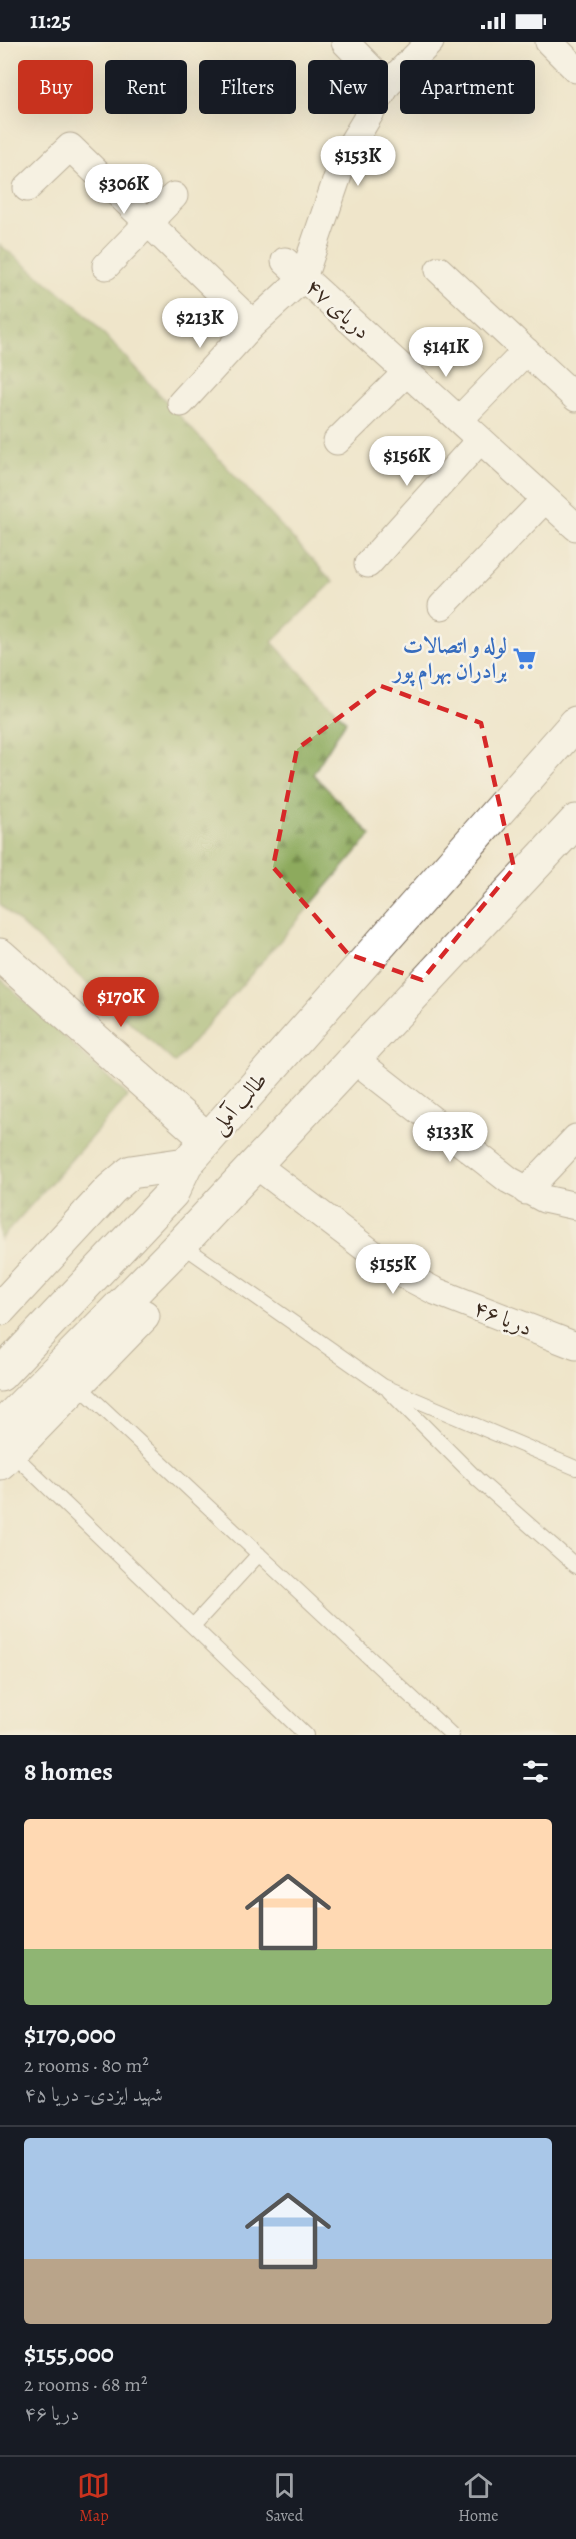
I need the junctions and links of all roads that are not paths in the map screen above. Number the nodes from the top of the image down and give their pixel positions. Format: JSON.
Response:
{"nodes":[{"id":1,"x":345,"y":42,"type":"edge"},
{"id":2,"x":430,"y":42,"type":"edge"},
{"id":3,"x":549,"y":42,"type":"edge"},
{"id":4,"x":363,"y":60,"type":"edge"},
{"id":5,"x":576,"y":69,"type":"edge"},
{"id":6,"x":388,"y":84,"type":"edge"},
{"id":7,"x":370,"y":114,"type":"edge"},
{"id":8,"x":27,"y":188,"type":"dead end"},
{"id":9,"x":174,"y":196,"type":"dead end"},
{"id":10,"x":148,"y":223,"type":"junction"},
{"id":11,"x":106,"y":266,"type":"dead end"},
{"id":12,"x":294,"y":269,"type":"junction"},
{"id":13,"x":440,"y":270,"type":"dead end"},
{"id":14,"x":253,"y":324,"type":"junction"},
{"id":15,"x":526,"y":351,"type":"junction"},
{"id":16,"x":407,"y":372,"type":"junction"},
{"id":17,"x":576,"y":398,"type":"edge"},
{"id":18,"x":181,"y":403,"type":"dead end"},
{"id":19,"x":459,"y":420,"type":"junction"},
{"id":20,"x":480,"y":440,"type":"junction"},
{"id":21,"x":337,"y":441,"type":"dead end"},
{"id":22,"x":545,"y":499,"type":"junction"},
{"id":23,"x":576,"y":527,"type":"edge"},
{"id":24,"x":368,"y":564,"type":"dead end"},
{"id":25,"x":442,"y":606,"type":"dead end"},
{"id":26,"x":576,"y":723,"type":"edge"},
{"id":27,"x":576,"y":821,"type":"edge"},
{"id":28,"x":0,"y":955,"type":"edge"},
{"id":29,"x":353,"y":1058,"type":"junction"},
{"id":30,"x":576,"y":1138,"type":"edge"},
{"id":31,"x":207,"y":1139,"type":"junction"},
{"id":32,"x":186,"y":1164,"type":"junction"},
{"id":33,"x":255,"y":1164,"type":"junction"},
{"id":34,"x":526,"y":1191,"type":"junction"},
{"id":35,"x":576,"y":1206,"type":"edge"},
{"id":36,"x":182,"y":1244,"type":"junction"},
{"id":37,"x":0,"y":1308,"type":"edge"},
{"id":38,"x":576,"y":1346,"type":"edge"},
{"id":39,"x":0,"y":1375,"type":"edge"},
{"id":40,"x":77,"y":1384,"type":"junction"},
{"id":41,"x":383,"y":1386,"type":"junction"},
{"id":42,"x":4,"y":1448,"type":"edge"},
{"id":43,"x":576,"y":1468,"type":"edge"},
{"id":44,"x":259,"y":1554,"type":"junction"},
{"id":45,"x":576,"y":1566,"type":"edge"},
{"id":46,"x":193,"y":1626,"type":"junction"},
{"id":47,"x":306,"y":1735,"type":"edge"},
{"id":48,"x":452,"y":1735,"type":"edge"}],
"edges":[{"from":1,"to":4,"type":"street"},
{"from":2,"to":6,"type":"street"},
{"from":3,"to":5,"type":"street"},
{"from":7,"to":12,"type":"street"},
{"from":8,"to":10,"type":"street"},
{"from":9,"to":10,"type":"street"},
{"from":10,"to":11,"type":"street"},
{"from":10,"to":14,"type":"street"},
{"from":12,"to":14,"type":"street"},
{"from":12,"to":16,"type":"street","name":"دریای ۴۷"},
{"from":13,"to":15,"type":"street"},
{"from":14,"to":18,"type":"street"},
{"from":15,"to":17,"type":"street"},
{"from":15,"to":19,"type":"street"},
{"from":16,"to":19,"type":"street","name":"دریای ۴۷"},
{"from":16,"to":21,"type":"street"},
{"from":19,"to":20,"type":"street","name":"دریای ۴۷"},
{"from":20,"to":22,"type":"street","name":"دریای ۴۷"},
{"from":20,"to":24,"type":"street"},
{"from":22,"to":23,"type":"street","name":"دریای ۴۷"},
{"from":22,"to":25,"type":"street"},
{"from":26,"to":31,"type":"main road","name":"طالب آملی"},
{"from":27,"to":29,"type":"main road"},
{"from":28,"to":31,"type":"main road"},
{"from":29,"to":33,"type":"main road"},
{"from":29,"to":34,"type":"street"},
{"from":30,"to":34,"type":"street"},
{"from":31,"to":32,"type":"main road","name":"طالب آملی"},
{"from":32,"to":37,"type":"main road"},
{"from":32,"to":39,"type":"main road","name":"طالب آملی"},
{"from":33,"to":36,"type":"main road"},
{"from":33,"to":38,"type":"street","name":"دریا ۴۶"},
{"from":34,"to":35,"type":"street"},
{"from":36,"to":40,"type":"main road"},
{"from":36,"to":41,"type":"lane"},
{"from":36,"to":42,"type":"main road"},
{"from":40,"to":42,"type":"main road"},
{"from":40,"to":44,"type":"lane"},
{"from":41,"to":43,"type":"lane"},
{"from":41,"to":45,"type":"lane"},
{"from":42,"to":46,"type":"lane"},
{"from":44,"to":46,"type":"lane"},
{"from":44,"to":48,"type":"lane"},
{"from":46,"to":47,"type":"lane"}]}
